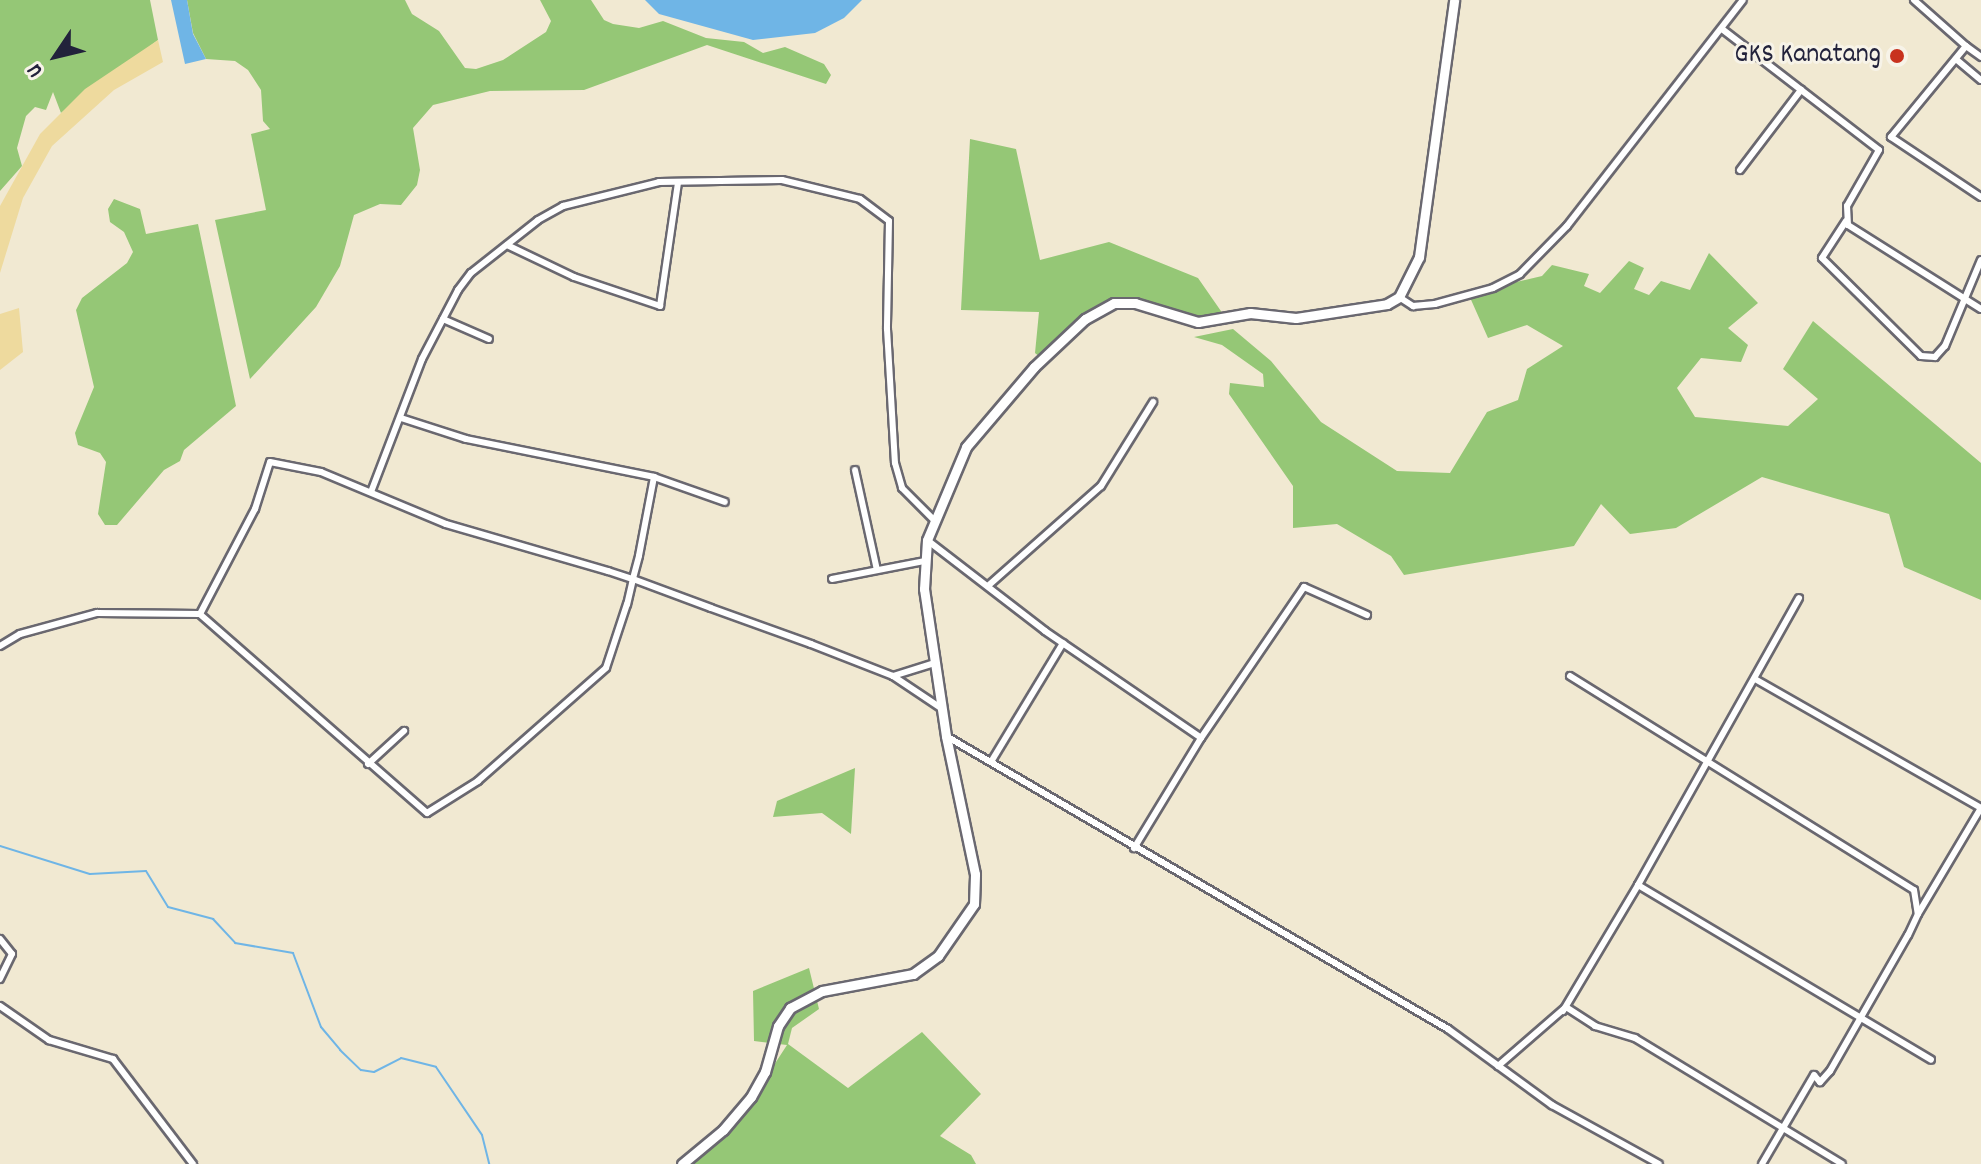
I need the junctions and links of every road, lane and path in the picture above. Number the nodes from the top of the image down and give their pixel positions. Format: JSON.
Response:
{"nodes":[{"id":1,"x":1454,"y":0,"type":"edge"},
{"id":2,"x":1743,"y":0,"type":"edge"},
{"id":3,"x":1914,"y":0,"type":"edge"},
{"id":4,"x":1722,"y":29,"type":"junction"},
{"id":5,"x":1966,"y":46,"type":"junction"},
{"id":6,"x":1981,"y":57,"type":"edge"},
{"id":7,"x":1957,"y":60,"type":"junction"},
{"id":8,"x":1981,"y":80,"type":"edge"},
{"id":9,"x":1801,"y":90,"type":"junction"},
{"id":10,"x":1891,"y":137,"type":"junction"},
{"id":11,"x":1879,"y":150,"type":"junction"},
{"id":12,"x":1740,"y":170,"type":"dead end"},
{"id":13,"x":678,"y":182,"type":"junction"},
{"id":14,"x":1981,"y":197,"type":"edge"},
{"id":15,"x":1846,"y":221,"type":"junction"},
{"id":16,"x":507,"y":244,"type":"junction"},
{"id":17,"x":1981,"y":260,"type":"edge"},
{"id":18,"x":1399,"y":297,"type":"junction"},
{"id":19,"x":1963,"y":297,"type":"junction"},
{"id":20,"x":1981,"y":309,"type":"edge"},
{"id":21,"x":443,"y":319,"type":"junction"},
{"id":22,"x":489,"y":339,"type":"dead end"},
{"id":23,"x":1153,"y":402,"type":"dead end"},
{"id":24,"x":401,"y":418,"type":"junction"},
{"id":25,"x":855,"y":470,"type":"dead end"},
{"id":26,"x":654,"y":477,"type":"junction"},
{"id":27,"x":371,"y":492,"type":"junction"},
{"id":28,"x":725,"y":502,"type":"dead end"},
{"id":29,"x":934,"y":520,"type":"junction"},
{"id":30,"x":927,"y":540,"type":"junction"},
{"id":31,"x":925,"y":561,"type":"junction"},
{"id":32,"x":877,"y":570,"type":"junction"},
{"id":33,"x":633,"y":579,"type":"junction"},
{"id":34,"x":832,"y":579,"type":"dead end"},
{"id":35,"x":989,"y":585,"type":"junction"},
{"id":36,"x":1799,"y":598,"type":"dead end"},
{"id":37,"x":200,"y":614,"type":"junction"},
{"id":38,"x":1367,"y":615,"type":"dead end"},
{"id":39,"x":1063,"y":643,"type":"junction"},
{"id":40,"x":0,"y":646,"type":"edge"},
{"id":41,"x":938,"y":662,"type":"junction"},
{"id":42,"x":893,"y":676,"type":"junction"},
{"id":43,"x":1570,"y":676,"type":"dead end"},
{"id":44,"x":1755,"y":679,"type":"junction"},
{"id":45,"x":944,"y":710,"type":"junction"},
{"id":46,"x":404,"y":731,"type":"dead end"},
{"id":47,"x":946,"y":736,"type":"junction"},
{"id":48,"x":1201,"y":738,"type":"junction"},
{"id":49,"x":1710,"y":760,"type":"junction"},
{"id":50,"x":991,"y":762,"type":"junction"},
{"id":51,"x":368,"y":764,"type":"junction"},
{"id":52,"x":1981,"y":808,"type":"edge"},
{"id":53,"x":1134,"y":848,"type":"junction"},
{"id":54,"x":1638,"y":885,"type":"junction"},
{"id":55,"x":1918,"y":914,"type":"junction"},
{"id":56,"x":0,"y":939,"type":"edge"},
{"id":57,"x":0,"y":979,"type":"edge"},
{"id":58,"x":0,"y":1006,"type":"edge"},
{"id":59,"x":1563,"y":1011,"type":"junction"},
{"id":60,"x":1858,"y":1016,"type":"junction"},
{"id":61,"x":1931,"y":1060,"type":"dead end"},
{"id":62,"x":1498,"y":1066,"type":"junction"},
{"id":63,"x":1783,"y":1129,"type":"junction"},
{"id":64,"x":193,"y":1164,"type":"edge"},
{"id":65,"x":682,"y":1164,"type":"edge"},
{"id":66,"x":1659,"y":1164,"type":"edge"},
{"id":67,"x":1762,"y":1164,"type":"edge"},
{"id":68,"x":1842,"y":1164,"type":"edge"}],
"edges":[{"from":1,"to":18,"type":"main road"},
{"from":2,"to":4,"type":"street"},
{"from":3,"to":5,"type":"street"},
{"from":4,"to":9,"type":"street"},
{"from":4,"to":18,"type":"street"},
{"from":5,"to":6,"type":"street"},
{"from":5,"to":7,"type":"street"},
{"from":7,"to":8,"type":"street"},
{"from":7,"to":10,"type":"street"},
{"from":9,"to":11,"type":"street"},
{"from":9,"to":12,"type":"street"},
{"from":10,"to":11,"type":"street"},
{"from":10,"to":14,"type":"street"},
{"from":11,"to":15,"type":"street"},
{"from":13,"to":16,"type":"street"},
{"from":13,"to":16,"type":"street"},
{"from":13,"to":29,"type":"street"},
{"from":15,"to":19,"type":"street"},
{"from":15,"to":19,"type":"street"},
{"from":16,"to":21,"type":"street"},
{"from":17,"to":19,"type":"street"},
{"from":18,"to":29,"type":"main road"},
{"from":19,"to":20,"type":"street"},
{"from":21,"to":22,"type":"street"},
{"from":21,"to":24,"type":"street"},
{"from":23,"to":35,"type":"street"},
{"from":24,"to":26,"type":"street"},
{"from":24,"to":27,"type":"street"},
{"from":25,"to":32,"type":"street"},
{"from":26,"to":28,"type":"street"},
{"from":26,"to":33,"type":"street"},
{"from":27,"to":33,"type":"street"},
{"from":27,"to":37,"type":"street"},
{"from":29,"to":30,"type":"main road"},
{"from":30,"to":31,"type":"main road"},
{"from":30,"to":35,"type":"street"},
{"from":31,"to":32,"type":"street"},
{"from":31,"to":41,"type":"main road"},
{"from":32,"to":34,"type":"street"},
{"from":33,"to":42,"type":"street"},
{"from":33,"to":51,"type":"street"},
{"from":35,"to":39,"type":"street"},
{"from":36,"to":44,"type":"street"},
{"from":37,"to":40,"type":"street"},
{"from":37,"to":51,"type":"street"},
{"from":38,"to":48,"type":"street"},
{"from":39,"to":48,"type":"street"},
{"from":39,"to":50,"type":"street"},
{"from":41,"to":42,"type":"street"},
{"from":41,"to":45,"type":"main road"},
{"from":42,"to":45,"type":"street"},
{"from":43,"to":49,"type":"street"},
{"from":44,"to":49,"type":"street"},
{"from":44,"to":52,"type":"street"},
{"from":45,"to":47,"type":"main road"},
{"from":46,"to":51,"type":"street"},
{"from":47,"to":50,"type":"street"},
{"from":47,"to":65,"type":"main road"},
{"from":48,"to":53,"type":"street"},
{"from":49,"to":54,"type":"street"},
{"from":49,"to":55,"type":"street"},
{"from":50,"to":53,"type":"street"},
{"from":52,"to":55,"type":"street"},
{"from":53,"to":62,"type":"street"},
{"from":54,"to":59,"type":"street"},
{"from":54,"to":60,"type":"street"},
{"from":55,"to":60,"type":"street"},
{"from":56,"to":57,"type":"street"},
{"from":58,"to":64,"type":"street"},
{"from":59,"to":62,"type":"street"},
{"from":59,"to":63,"type":"street"},
{"from":60,"to":61,"type":"street"},
{"from":60,"to":63,"type":"street"},
{"from":62,"to":66,"type":"street"},
{"from":63,"to":67,"type":"street"},
{"from":63,"to":68,"type":"street"}]}
